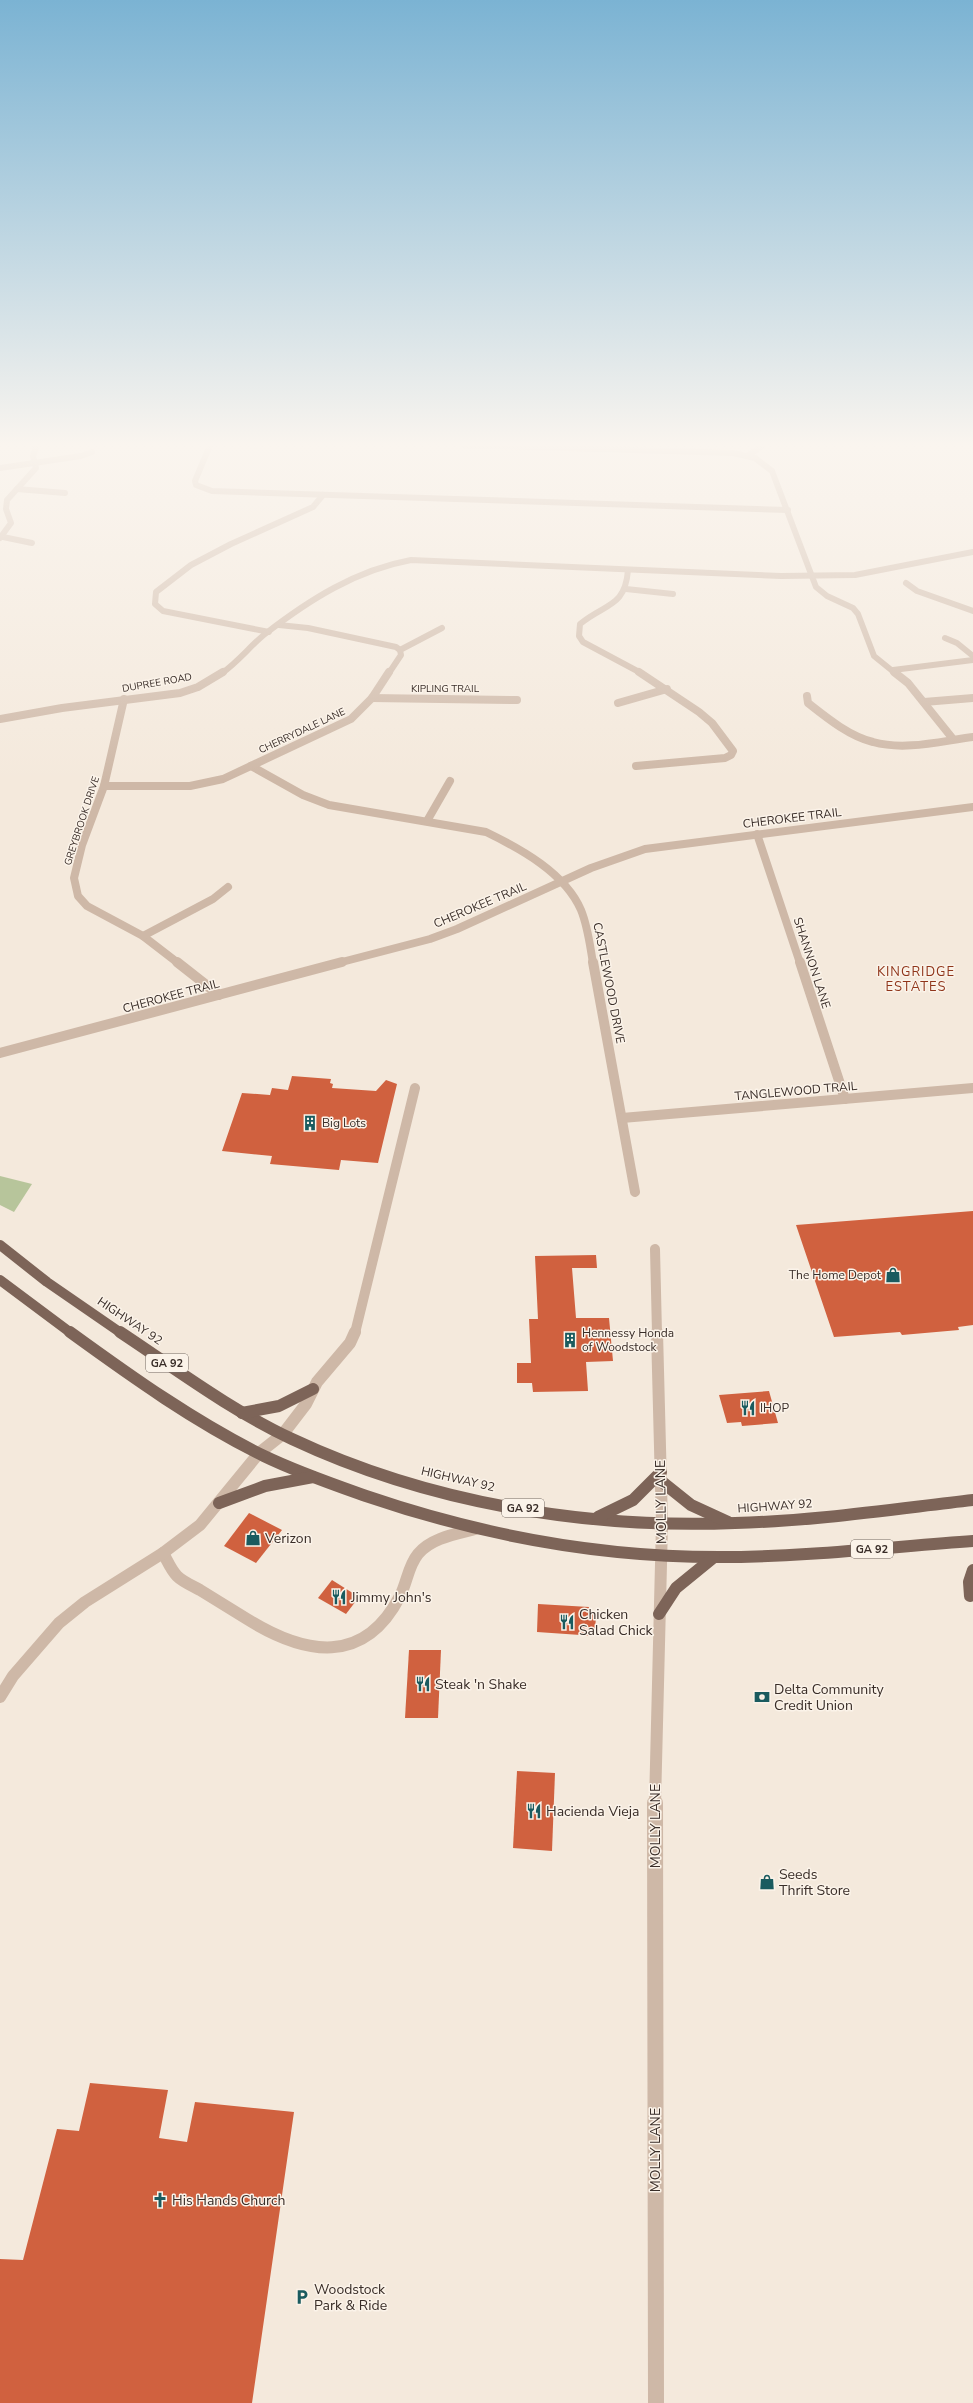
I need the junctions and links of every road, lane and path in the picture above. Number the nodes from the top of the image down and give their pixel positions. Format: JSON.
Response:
{"nodes":[{"id":1,"x":204,"y":557,"type":"edge"},
{"id":2,"x":805,"y":557,"type":"edge"},
{"id":3,"x":948,"y":557,"type":"edge"},
{"id":4,"x":628,"y":570,"type":"junction"},
{"id":5,"x":812,"y":577,"type":"junction"},
{"id":6,"x":906,"y":583,"type":"dead end"},
{"id":7,"x":626,"y":588,"type":"junction"},
{"id":8,"x":673,"y":594,"type":"dead end"},
{"id":9,"x":973,"y":611,"type":"edge"},
{"id":10,"x":279,"y":625,"type":"junction"},
{"id":11,"x":442,"y":628,"type":"dead end"},
{"id":12,"x":269,"y":632,"type":"junction"},
{"id":13,"x":945,"y":638,"type":"dead end"},
{"id":14,"x":400,"y":650,"type":"junction"},
{"id":15,"x":973,"y":656,"type":"edge"},
{"id":16,"x":973,"y":660,"type":"edge"},
{"id":17,"x":893,"y":670,"type":"junction"},
{"id":18,"x":667,"y":689,"type":"junction"},
{"id":19,"x":807,"y":696,"type":"dead end"},
{"id":20,"x":372,"y":698,"type":"junction"},
{"id":21,"x":973,"y":698,"type":"edge"},
{"id":22,"x":124,"y":699,"type":"junction"},
{"id":23,"x":517,"y":700,"type":"dead end"},
{"id":24,"x":924,"y":702,"type":"junction"},
{"id":25,"x":618,"y":704,"type":"dead end"},
{"id":26,"x":0,"y":719,"type":"edge"},
{"id":27,"x":973,"y":737,"type":"edge"},
{"id":28,"x":953,"y":739,"type":"junction"},
{"id":29,"x":251,"y":766,"type":"junction"},
{"id":30,"x":636,"y":766,"type":"dead end"},
{"id":31,"x":450,"y":780,"type":"dead end"},
{"id":32,"x":104,"y":786,"type":"junction"},
{"id":33,"x":973,"y":807,"type":"edge"},
{"id":34,"x":427,"y":821,"type":"junction"},
{"id":35,"x":757,"y":834,"type":"junction"},
{"id":36,"x":563,"y":883,"type":"junction"},
{"id":37,"x":228,"y":887,"type":"dead end"},
{"id":38,"x":143,"y":936,"type":"junction"},
{"id":39,"x":219,"y":995,"type":"junction"},
{"id":40,"x":0,"y":1053,"type":"edge"},
{"id":41,"x":415,"y":1088,"type":"dead end"},
{"id":42,"x":973,"y":1088,"type":"edge"},
{"id":43,"x":845,"y":1099,"type":"junction"},
{"id":44,"x":622,"y":1118,"type":"junction"},
{"id":45,"x":635,"y":1192,"type":"dead end"},
{"id":46,"x":0,"y":1245,"type":"edge"},
{"id":47,"x":655,"y":1249,"type":"dead end"},
{"id":48,"x":0,"y":1280,"type":"edge"},
{"id":49,"x":313,"y":1389,"type":"junction"},
{"id":50,"x":241,"y":1413,"type":"junction"},
{"id":51,"x":283,"y":1434,"type":"junction"},
{"id":52,"x":259,"y":1453,"type":"junction"},
{"id":53,"x":313,"y":1477,"type":"junction"},
{"id":54,"x":661,"y":1477,"type":"junction"},
{"id":55,"x":973,"y":1500,"type":"edge"},
{"id":56,"x":219,"y":1503,"type":"junction"},
{"id":57,"x":596,"y":1518,"type":"junction"},
{"id":58,"x":662,"y":1524,"type":"junction"},
{"id":59,"x":732,"y":1524,"type":"junction"},
{"id":60,"x":475,"y":1529,"type":"junction"},
{"id":61,"x":973,"y":1541,"type":"edge"},
{"id":62,"x":163,"y":1553,"type":"junction"},
{"id":63,"x":662,"y":1555,"type":"junction"},
{"id":64,"x":714,"y":1557,"type":"junction"},
{"id":65,"x":973,"y":1570,"type":"edge"},
{"id":66,"x":970,"y":1596,"type":"dead end"},
{"id":67,"x":659,"y":1614,"type":"junction"},
{"id":68,"x":0,"y":1697,"type":"edge"},
{"id":69,"x":656,"y":2403,"type":"edge"}],
"edges":[{"from":1,"to":12,"type":"street"},
{"from":2,"to":5,"type":"street"},
{"from":3,"to":5,"type":"street","name":"DUPREE ROAD"},
{"from":4,"to":5,"type":"street","name":"DUPREE ROAD"},
{"from":4,"to":7,"type":"street"},
{"from":4,"to":10,"type":"street","name":"DUPREE ROAD"},
{"from":5,"to":17,"type":"street"},
{"from":6,"to":9,"type":"street"},
{"from":7,"to":8,"type":"street"},
{"from":7,"to":18,"type":"street"},
{"from":10,"to":12,"type":"street","name":"DUPREE ROAD"},
{"from":10,"to":14,"type":"street"},
{"from":11,"to":14,"type":"street"},
{"from":12,"to":22,"type":"street","name":"DUPREE ROAD"},
{"from":13,"to":15,"type":"street"},
{"from":14,"to":20,"type":"street","name":"CHERRYDALE LANE"},
{"from":16,"to":17,"type":"street"},
{"from":17,"to":24,"type":"street"},
{"from":18,"to":25,"type":"street"},
{"from":18,"to":30,"type":"street"},
{"from":19,"to":28,"type":"street"},
{"from":20,"to":23,"type":"street","name":"KIPLING TRAIL"},
{"from":20,"to":29,"type":"street","name":"CHERRYDALE LANE"},
{"from":21,"to":24,"type":"street"},
{"from":22,"to":26,"type":"street","name":"DUPREE ROAD"},
{"from":22,"to":32,"type":"street","name":"GREYBROOK DRIVE"},
{"from":24,"to":28,"type":"street"},
{"from":27,"to":28,"type":"street"},
{"from":29,"to":32,"type":"street","name":"CHERRYDALE LANE"},
{"from":29,"to":34,"type":"street","name":"CASTLEWOOD DRIVE"},
{"from":31,"to":34,"type":"street"},
{"from":32,"to":38,"type":"street","name":"GREYBROOK DRIVE"},
{"from":33,"to":35,"type":"street","name":"CHEROKEE TRAIL"},
{"from":34,"to":36,"type":"street","name":"CASTLEWOOD DRIVE"},
{"from":35,"to":36,"type":"street","name":"CHEROKEE TRAIL"},
{"from":35,"to":43,"type":"street","name":"SHANNON LANE"},
{"from":36,"to":39,"type":"street","name":"CHEROKEE TRAIL"},
{"from":36,"to":44,"type":"street","name":"CASTLEWOOD DRIVE"},
{"from":37,"to":38,"type":"street"},
{"from":38,"to":39,"type":"street","name":"GREYBROOK DRIVE"},
{"from":39,"to":40,"type":"street","name":"CHEROKEE TRAIL"},
{"from":41,"to":49,"type":"street"},
{"from":42,"to":43,"type":"street","name":"TANGLEWOOD TRAIL"},
{"from":43,"to":44,"type":"street","name":"TANGLEWOOD TRAIL"},
{"from":44,"to":45,"type":"street","name":"CASTLEWOOD DRIVE"},
{"from":46,"to":50,"type":"main road","name":"HIGHWAY 92","number":"GA 92"},
{"from":47,"to":54,"type":"street","name":"MOLLY LANE"},
{"from":48,"to":52,"type":"main road","number":"GA 92"},
{"from":49,"to":50,"type":"main road"},
{"from":49,"to":51,"type":"street"},
{"from":50,"to":51,"type":"main road","name":"HIGHWAY 92","number":"GA 92"},
{"from":51,"to":52,"type":"street"},
{"from":51,"to":57,"type":"main road","name":"HIGHWAY 92","number":"GA 92"},
{"from":52,"to":53,"type":"main road","number":"GA 92"},
{"from":52,"to":56,"type":"street"},
{"from":53,"to":56,"type":"main road"},
{"from":53,"to":60,"type":"main road","number":"GA 92"},
{"from":54,"to":57,"type":"main road"},
{"from":54,"to":58,"type":"street","name":"MOLLY LANE"},
{"from":54,"to":59,"type":"main road"},
{"from":55,"to":59,"type":"main road","name":"HIGHWAY 92","number":"GA 92"},
{"from":56,"to":62,"type":"street"},
{"from":57,"to":58,"type":"main road","name":"HIGHWAY 92","number":"GA 92"},
{"from":58,"to":59,"type":"main road","name":"HIGHWAY 92","number":"GA 92"},
{"from":58,"to":63,"type":"street","name":"MOLLY LANE"},
{"from":60,"to":62,"type":"street"},
{"from":60,"to":63,"type":"main road","number":"GA 92"},
{"from":61,"to":64,"type":"main road","number":"GA 92"},
{"from":62,"to":68,"type":"street"},
{"from":63,"to":64,"type":"main road","number":"GA 92"},
{"from":63,"to":67,"type":"street","name":"MOLLY LANE"},
{"from":64,"to":67,"type":"main road"},
{"from":65,"to":66,"type":"main road"},
{"from":67,"to":69,"type":"street","name":"MOLLY LANE"}]}
